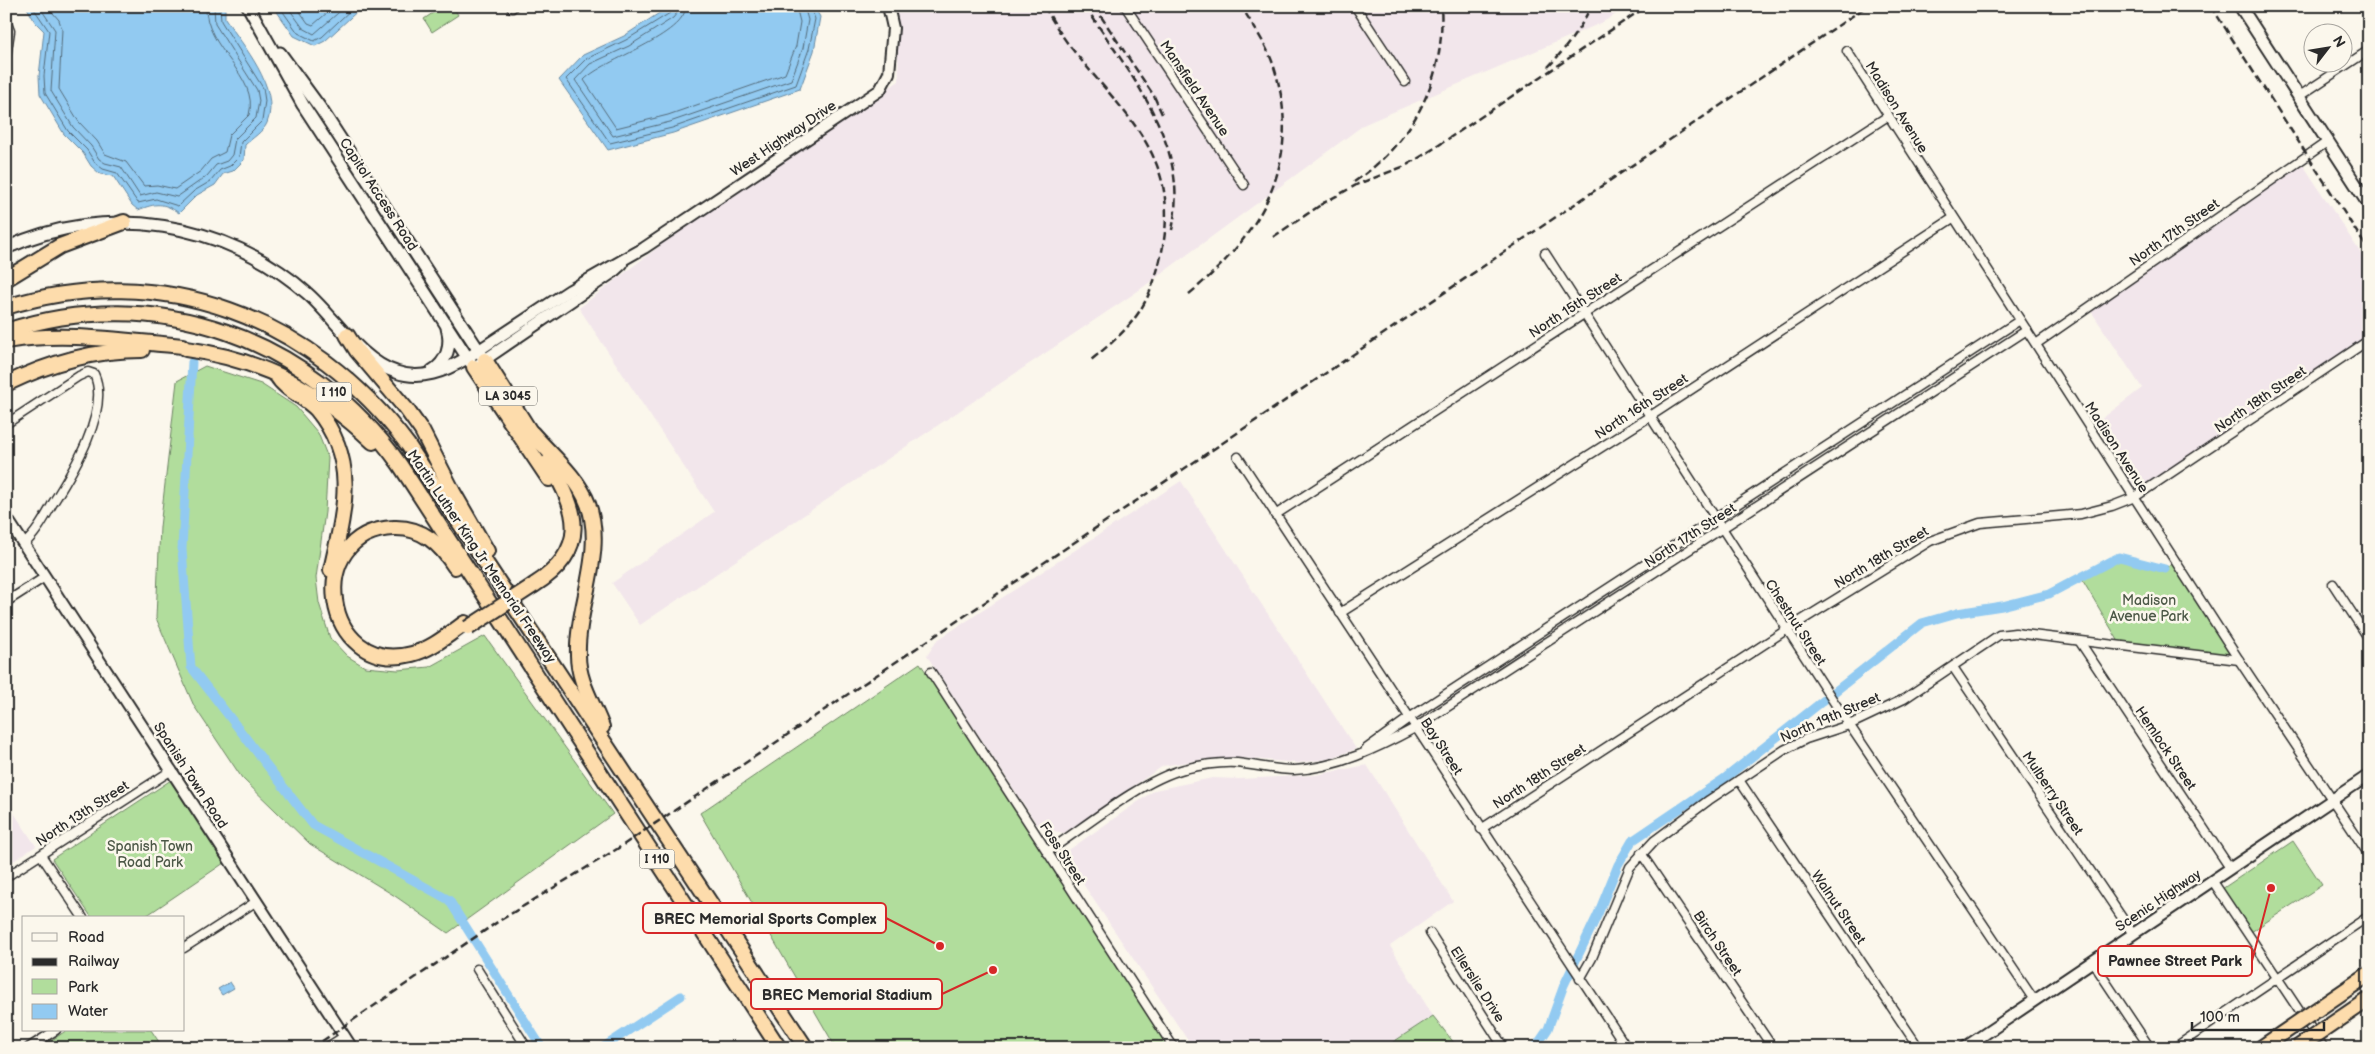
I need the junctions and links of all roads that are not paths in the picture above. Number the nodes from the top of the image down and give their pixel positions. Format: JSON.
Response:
{"nodes":[{"id":1,"x":248,"y":6,"type":"edge"},
{"id":2,"x":888,"y":6,"type":"edge"},
{"id":3,"x":1125,"y":6,"type":"edge"},
{"id":4,"x":1355,"y":6,"type":"edge"},
{"id":5,"x":2240,"y":6,"type":"edge"},
{"id":6,"x":6,"y":20,"type":"edge"},
{"id":7,"x":265,"y":34,"type":"junction"},
{"id":8,"x":2369,"y":50,"type":"edge"},
{"id":9,"x":1847,"y":51,"type":"dead end"},
{"id":10,"x":6,"y":57,"type":"edge"},
{"id":11,"x":1405,"y":82,"type":"dead end"},
{"id":12,"x":2298,"y":97,"type":"junction"},
{"id":13,"x":1888,"y":116,"type":"junction"},
{"id":14,"x":2327,"y":142,"type":"junction"},
{"id":15,"x":1244,"y":185,"type":"dead end"},
{"id":16,"x":2367,"y":198,"type":"edge"},
{"id":17,"x":1953,"y":218,"type":"junction"},
{"id":18,"x":124,"y":222,"type":"junction"},
{"id":19,"x":7,"y":248,"type":"edge"},
{"id":20,"x":1545,"y":253,"type":"dead end"},
{"id":21,"x":6,"y":279,"type":"edge"},
{"id":22,"x":6,"y":307,"type":"edge"},
{"id":23,"x":1583,"y":314,"type":"junction"},
{"id":24,"x":2020,"y":320,"type":"junction"},
{"id":25,"x":445,"y":322,"type":"junction"},
{"id":26,"x":2027,"y":330,"type":"junction"},
{"id":27,"x":6,"y":331,"type":"edge"},
{"id":28,"x":347,"y":335,"type":"junction"},
{"id":29,"x":2369,"y":340,"type":"edge"},
{"id":30,"x":6,"y":341,"type":"edge"},
{"id":31,"x":2036,"y":344,"type":"junction"},
{"id":32,"x":186,"y":349,"type":"junction"},
{"id":33,"x":476,"y":359,"type":"junction"},
{"id":34,"x":426,"y":375,"type":"junction"},
{"id":35,"x":277,"y":376,"type":"junction"},
{"id":36,"x":6,"y":384,"type":"edge"},
{"id":37,"x":1649,"y":416,"type":"junction"},
{"id":38,"x":6,"y":424,"type":"edge"},
{"id":39,"x":532,"y":433,"type":"junction"},
{"id":40,"x":1820,"y":449,"type":"junction"},
{"id":41,"x":1238,"y":457,"type":"dead end"},
{"id":42,"x":1827,"y":461,"type":"junction"},
{"id":43,"x":400,"y":465,"type":"junction"},
{"id":44,"x":2135,"y":497,"type":"junction"},
{"id":45,"x":1275,"y":515,"type":"junction"},
{"id":46,"x":6,"y":518,"type":"edge"},
{"id":47,"x":1715,"y":518,"type":"junction"},
{"id":48,"x":1722,"y":530,"type":"junction"},
{"id":49,"x":24,"y":544,"type":"junction"},
{"id":50,"x":45,"y":577,"type":"junction"},
{"id":51,"x":533,"y":582,"type":"junction"},
{"id":52,"x":2333,"y":584,"type":"dead end"},
{"id":53,"x":6,"y":602,"type":"edge"},
{"id":54,"x":1340,"y":613,"type":"junction"},
{"id":55,"x":527,"y":624,"type":"junction"},
{"id":56,"x":466,"y":625,"type":"junction"},
{"id":57,"x":1786,"y":630,"type":"junction"},
{"id":58,"x":2367,"y":634,"type":"edge"},
{"id":59,"x":2080,"y":642,"type":"junction"},
{"id":60,"x":1521,"y":644,"type":"junction"},
{"id":61,"x":1528,"y":655,"type":"junction"},
{"id":62,"x":2239,"y":660,"type":"junction"},
{"id":63,"x":1953,"y":667,"type":"junction"},
{"id":64,"x":930,"y":672,"type":"dead end"},
{"id":65,"x":535,"y":674,"type":"junction"},
{"id":66,"x":1409,"y":718,"type":"junction"},
{"id":67,"x":1849,"y":725,"type":"junction"},
{"id":68,"x":1415,"y":728,"type":"junction"},
{"id":69,"x":1362,"y":752,"type":"junction"},
{"id":70,"x":617,"y":762,"type":"junction"},
{"id":71,"x":172,"y":770,"type":"junction"},
{"id":72,"x":2369,"y":775,"type":"edge"},
{"id":73,"x":1739,"y":780,"type":"junction"},
{"id":74,"x":2331,"y":800,"type":"junction"},
{"id":75,"x":1481,"y":829,"type":"junction"},
{"id":76,"x":1047,"y":852,"type":"junction"},
{"id":77,"x":1641,"y":853,"type":"junction"},
{"id":78,"x":41,"y":855,"type":"junction"},
{"id":79,"x":2369,"y":855,"type":"edge"},
{"id":80,"x":2230,"y":868,"type":"junction"},
{"id":81,"x":6,"y":877,"type":"edge"},
{"id":82,"x":2212,"y":880,"type":"junction"},
{"id":83,"x":257,"y":901,"type":"junction"},
{"id":84,"x":82,"y":916,"type":"edge"},
{"id":85,"x":2369,"y":916,"type":"edge"},
{"id":86,"x":1430,"y":933,"type":"dead end"},
{"id":87,"x":2133,"y":934,"type":"junction"},
{"id":88,"x":185,"y":947,"type":"edge"},
{"id":89,"x":2092,"y":961,"type":"junction"},
{"id":90,"x":477,"y":969,"type":"dead end"},
{"id":91,"x":2369,"y":974,"type":"edge"},
{"id":92,"x":1578,"y":976,"type":"junction"},
{"id":93,"x":2277,"y":978,"type":"junction"},
{"id":94,"x":2034,"y":1000,"type":"junction"},
{"id":95,"x":2369,"y":1000,"type":"edge"},
{"id":96,"x":53,"y":1032,"type":"edge"},
{"id":97,"x":345,"y":1036,"type":"junction"},
{"id":98,"x":1970,"y":1046,"type":"edge"},
{"id":99,"x":778,"y":1047,"type":"edge"},
{"id":100,"x":28,"y":1048,"type":"edge"},
{"id":101,"x":326,"y":1048,"type":"edge"},
{"id":102,"x":352,"y":1048,"type":"edge"},
{"id":103,"x":527,"y":1048,"type":"edge"},
{"id":104,"x":806,"y":1048,"type":"edge"},
{"id":105,"x":1174,"y":1048,"type":"edge"},
{"id":106,"x":1504,"y":1048,"type":"edge"},
{"id":107,"x":1626,"y":1048,"type":"edge"},
{"id":108,"x":1773,"y":1048,"type":"edge"},
{"id":109,"x":1919,"y":1048,"type":"edge"},
{"id":110,"x":2150,"y":1048,"type":"edge"},
{"id":111,"x":2174,"y":1048,"type":"edge"},
{"id":112,"x":2262,"y":1048,"type":"edge"},
{"id":113,"x":2297,"y":1048,"type":"edge"},
{"id":114,"x":2324,"y":1048,"type":"edge"}],
"edges":[{"from":1,"to":7,"type":"main road","name":"Capitol Access Road","number":"LA 3045"},
{"from":2,"to":33,"type":"street","name":"West Highway Drive"},
{"from":3,"to":15,"type":"street","name":"Mansfield Avenue"},
{"from":4,"to":11,"type":"street"},
{"from":5,"to":12,"type":"main road"},
{"from":6,"to":10,"type":"street"},
{"from":7,"to":25,"type":"main road","name":"Capitol Access Road","number":"LA 3045"},
{"from":7,"to":33,"type":"main road","name":"Capitol Access Road","number":"LA 3045"},
{"from":8,"to":12,"type":"street"},
{"from":9,"to":13,"type":"street","name":"Madison Avenue"},
{"from":12,"to":14,"type":"main road"},
{"from":13,"to":17,"type":"street","name":"Madison Avenue"},
{"from":13,"to":23,"type":"street","name":"North 15th Street"},
{"from":14,"to":16,"type":"main road"},
{"from":14,"to":31,"type":"street","name":"North 17th Street"},
{"from":17,"to":24,"type":"street","name":"Madison Avenue"},
{"from":17,"to":37,"type":"street","name":"North 16th Street"},
{"from":18,"to":19,"type":"main road"},
{"from":18,"to":21,"type":"highway"},
{"from":18,"to":28,"type":"main road"},
{"from":20,"to":23,"type":"street","name":"Chestnut Street"},
{"from":22,"to":55,"type":"highway","name":"Martin Luther King Jr Memorial Freeway","number":"I 110"},
{"from":23,"to":37,"type":"street","name":"Chestnut Street"},
{"from":23,"to":45,"type":"street","name":"North 15th Street"},
{"from":24,"to":26,"type":"street","name":"Madison Avenue"},
{"from":24,"to":40,"type":"street","name":"North 17th Street"},
{"from":25,"to":33,"type":"main road","name":"Capitol Access Road","number":"LA 3045"},
{"from":25,"to":34,"type":"main road"},
{"from":26,"to":31,"type":"street","name":"Madison Avenue"},
{"from":26,"to":42,"type":"street","name":"North 17th Street"},
{"from":27,"to":43,"type":"highway","name":"Martin Luther King Jr Memorial Freeway","number":"I 110"},
{"from":28,"to":34,"type":"main road"},
{"from":28,"to":55,"type":"highway"},
{"from":29,"to":44,"type":"street","name":"North 18th Street"},
{"from":30,"to":32,"type":"highway"},
{"from":31,"to":44,"type":"street","name":"Madison Avenue"},
{"from":32,"to":35,"type":"highway"},
{"from":32,"to":36,"type":"highway"},
{"from":33,"to":34,"type":"main road"},
{"from":33,"to":39,"type":"highway","number":"LA 3045"},
{"from":33,"to":51,"type":"highway"},
{"from":35,"to":43,"type":"highway"},
{"from":35,"to":56,"type":"highway"},
{"from":37,"to":47,"type":"street","name":"Chestnut Street"},
{"from":37,"to":54,"type":"street","name":"North 16th Street"},
{"from":38,"to":49,"type":"street"},
{"from":39,"to":51,"type":"highway"},
{"from":39,"to":70,"type":"highway"},
{"from":40,"to":42,"type":"street"},
{"from":40,"to":47,"type":"street","name":"North 17th Street"},
{"from":41,"to":45,"type":"street","name":"Bay Street"},
{"from":42,"to":48,"type":"street","name":"North 17th Street"},
{"from":43,"to":65,"type":"highway","name":"Martin Luther King Jr Memorial Freeway","number":"I 110"},
{"from":44,"to":57,"type":"street","name":"North 18th Street"},
{"from":44,"to":62,"type":"street","name":"Madison Avenue"},
{"from":45,"to":54,"type":"street","name":"Bay Street"},
{"from":46,"to":49,"type":"street","name":"Spanish Town Road"},
{"from":47,"to":48,"type":"street","name":"Chestnut Street"},
{"from":47,"to":60,"type":"street","name":"North 17th Street"},
{"from":48,"to":57,"type":"street","name":"Chestnut Street"},
{"from":48,"to":61,"type":"street","name":"North 17th Street"},
{"from":49,"to":50,"type":"street","name":"Spanish Town Road"},
{"from":50,"to":53,"type":"street"},
{"from":50,"to":71,"type":"street","name":"Spanish Town Road"},
{"from":51,"to":56,"type":"highway"},
{"from":52,"to":58,"type":"street"},
{"from":54,"to":66,"type":"street","name":"Bay Street"},
{"from":55,"to":70,"type":"highway","name":"Martin Luther King Jr Memorial Freeway","number":"I 110"},
{"from":56,"to":65,"type":"highway"},
{"from":57,"to":67,"type":"street","name":"Chestnut Street"},
{"from":57,"to":75,"type":"street","name":"North 18th Street"},
{"from":59,"to":62,"type":"street","name":"North 19th Street"},
{"from":59,"to":63,"type":"street","name":"North 19th Street"},
{"from":59,"to":80,"type":"street","name":"Hemlock Street"},
{"from":60,"to":61,"type":"street"},
{"from":60,"to":66,"type":"street","name":"North 17th Street"},
{"from":61,"to":68,"type":"street","name":"North 17th Street"},
{"from":62,"to":74,"type":"street","name":"Madison Avenue"},
{"from":63,"to":67,"type":"street","name":"North 19th Street"},
{"from":63,"to":87,"type":"street","name":"Mulberry Street"},
{"from":64,"to":76,"type":"street","name":"Foss Street"},
{"from":65,"to":99,"type":"highway","name":"Martin Luther King Jr Memorial Freeway","number":"I 110"},
{"from":66,"to":68,"type":"street","name":"Bay Street"},
{"from":66,"to":69,"type":"street","name":"North 17th Street"},
{"from":67,"to":73,"type":"street","name":"North 19th Street"},
{"from":67,"to":94,"type":"street","name":"Chestnut Street"},
{"from":68,"to":69,"type":"street","name":"North 17th Street"},
{"from":68,"to":75,"type":"street","name":"Bay Street"},
{"from":69,"to":76,"type":"street","name":"North 17th Street"},
{"from":70,"to":104,"type":"highway","name":"Martin Luther King Jr Memorial Freeway","number":"I 110"},
{"from":71,"to":78,"type":"street","name":"North 13th Street"},
{"from":71,"to":83,"type":"street","name":"Spanish Town Road"},
{"from":72,"to":74,"type":"street","name":"Scenic Highway"},
{"from":73,"to":77,"type":"street","name":"North 19th Street"},
{"from":73,"to":109,"type":"street","name":"Walnut Street"},
{"from":74,"to":79,"type":"street","name":"Madison Avenue"},
{"from":74,"to":80,"type":"street","name":"Scenic Highway"},
{"from":75,"to":92,"type":"street","name":"Bay Street"},
{"from":76,"to":105,"type":"street","name":"Foss Street"},
{"from":77,"to":92,"type":"street","name":"North 19th Street"},
{"from":77,"to":108,"type":"street","name":"Birch Street"},
{"from":78,"to":81,"type":"street","name":"North 13th Street"},
{"from":78,"to":84,"type":"street"},
{"from":80,"to":82,"type":"street","name":"Scenic Highway"},
{"from":82,"to":87,"type":"street","name":"Scenic Highway"},
{"from":82,"to":93,"type":"street"},
{"from":83,"to":88,"type":"street"},
{"from":83,"to":97,"type":"street","name":"Spanish Town Road"},
{"from":85,"to":93,"type":"street"},
{"from":86,"to":106,"type":"street","name":"Ellerslie Drive"},
{"from":87,"to":89,"type":"street","name":"Scenic Highway"},
{"from":89,"to":94,"type":"street","name":"Scenic Highway"},
{"from":89,"to":110,"type":"street"},
{"from":90,"to":103,"type":"street"},
{"from":91,"to":112,"type":"highway","bridge":true},
{"from":92,"to":107,"type":"street","name":"Bay Street"},
{"from":93,"to":111,"type":"street"},
{"from":93,"to":114,"type":"street"},
{"from":94,"to":98,"type":"street","name":"Scenic Highway"},
{"from":95,"to":113,"type":"highway","bridge":true},
{"from":96,"to":100,"type":"street"},
{"from":97,"to":101,"type":"street"},
{"from":97,"to":102,"type":"street","name":"Spanish Town Road"}]}
